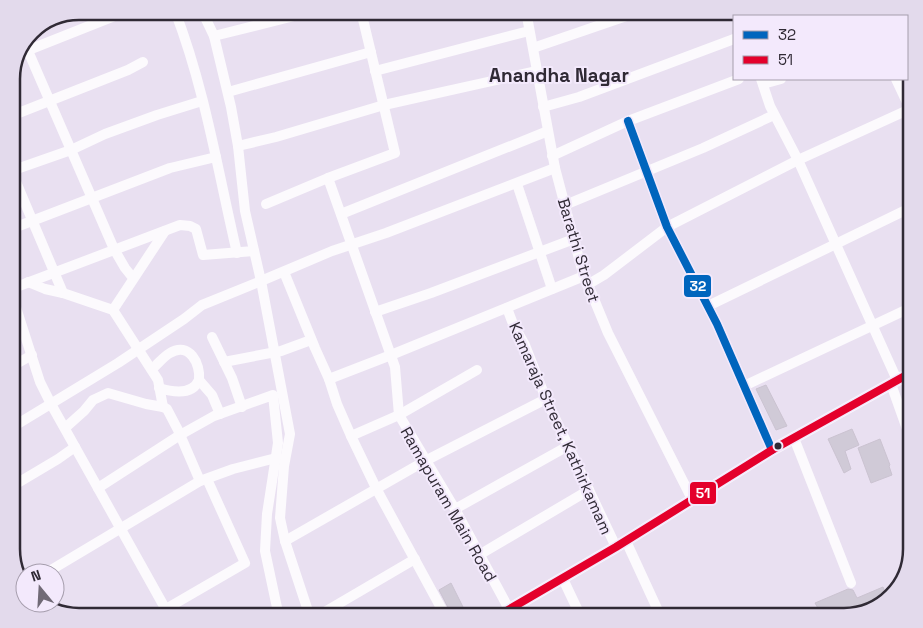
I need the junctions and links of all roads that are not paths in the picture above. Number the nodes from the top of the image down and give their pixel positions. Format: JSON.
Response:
{"nodes":[{"id":1,"x":102,"y":20,"type":"edge"},
{"id":2,"x":178,"y":20,"type":"edge"},
{"id":3,"x":206,"y":20,"type":"edge"},
{"id":4,"x":278,"y":20,"type":"edge"},
{"id":5,"x":363,"y":20,"type":"edge"},
{"id":6,"x":528,"y":20,"type":"edge"},
{"id":7,"x":615,"y":20,"type":"edge"},
{"id":8,"x":530,"y":31,"type":"junction"},
{"id":9,"x":214,"y":36,"type":"junction"},
{"id":10,"x":733,"y":39,"type":"edge"},
{"id":11,"x":29,"y":47,"type":"edge"},
{"id":12,"x":533,"y":48,"type":"junction"},
{"id":13,"x":26,"y":52,"type":"edge"},
{"id":14,"x":370,"y":52,"type":"junction"},
{"id":15,"x":143,"y":62,"type":"dead end"},
{"id":16,"x":375,"y":71,"type":"junction"},
{"id":17,"x":537,"y":71,"type":"junction"},
{"id":18,"x":736,"y":80,"type":"edge"},
{"id":19,"x":896,"y":80,"type":"edge"},
{"id":20,"x":762,"y":81,"type":"edge"},
{"id":21,"x":228,"y":92,"type":"junction"},
{"id":22,"x":903,"y":94,"type":"edge"},
{"id":23,"x":49,"y":100,"type":"junction"},
{"id":24,"x":202,"y":101,"type":"junction"},
{"id":25,"x":384,"y":105,"type":"junction"},
{"id":26,"x":543,"y":107,"type":"junction"},
{"id":27,"x":20,"y":112,"type":"edge"},
{"id":28,"x":903,"y":114,"type":"edge"},
{"id":29,"x":774,"y":115,"type":"junction"},
{"id":30,"x":628,"y":121,"type":"junction"},
{"id":31,"x":548,"y":131,"type":"junction"},
{"id":32,"x":238,"y":146,"type":"junction"},
{"id":33,"x":71,"y":150,"type":"junction"},
{"id":34,"x":216,"y":156,"type":"junction"},
{"id":35,"x":552,"y":156,"type":"junction"},
{"id":36,"x":798,"y":160,"type":"junction"},
{"id":37,"x":20,"y":167,"type":"edge"},
{"id":38,"x":555,"y":168,"type":"junction"},
{"id":39,"x":648,"y":172,"type":"junction"},
{"id":40,"x":328,"y":178,"type":"junction"},
{"id":41,"x":516,"y":184,"type":"junction"},
{"id":42,"x":20,"y":191,"type":"edge"},
{"id":43,"x":92,"y":198,"type":"junction"},
{"id":44,"x":266,"y":204,"type":"dead end"},
{"id":45,"x":565,"y":205,"type":"junction"},
{"id":46,"x":903,"y":211,"type":"edge"},
{"id":47,"x":341,"y":214,"type":"junction"},
{"id":48,"x":33,"y":221,"type":"junction"},
{"id":49,"x":20,"y":226,"type":"edge"},
{"id":50,"x":667,"y":227,"type":"junction"},
{"id":51,"x":165,"y":231,"type":"junction"},
{"id":52,"x":574,"y":239,"type":"junction"},
{"id":53,"x":836,"y":243,"type":"junction"},
{"id":54,"x":351,"y":244,"type":"junction"},
{"id":55,"x":114,"y":249,"type":"junction"},
{"id":56,"x":254,"y":251,"type":"junction"},
{"id":57,"x":540,"y":252,"type":"junction"},
{"id":58,"x":237,"y":253,"type":"junction"},
{"id":59,"x":54,"y":272,"type":"junction"},
{"id":60,"x":284,"y":272,"type":"junction"},
{"id":61,"x":133,"y":278,"type":"junction"},
{"id":62,"x":586,"y":281,"type":"junction"},
{"id":63,"x":28,"y":282,"type":"junction"},
{"id":64,"x":261,"y":282,"type":"junction"},
{"id":65,"x":20,"y":286,"type":"edge"},
{"id":66,"x":552,"y":289,"type":"junction"},
{"id":67,"x":63,"y":293,"type":"junction"},
{"id":68,"x":708,"y":306,"type":"junction"},
{"id":69,"x":507,"y":308,"type":"junction"},
{"id":70,"x":113,"y":310,"type":"junction"},
{"id":71,"x":903,"y":311,"type":"edge"},
{"id":72,"x":375,"y":312,"type":"junction"},
{"id":73,"x":20,"y":318,"type":"edge"},
{"id":74,"x":873,"y":326,"type":"junction"},
{"id":75,"x":212,"y":337,"type":"dead end"},
{"id":76,"x":311,"y":340,"type":"junction"},
{"id":77,"x":139,"y":349,"type":"junction"},
{"id":78,"x":274,"y":353,"type":"junction"},
{"id":79,"x":32,"y":355,"type":"junction"},
{"id":80,"x":391,"y":355,"type":"junction"},
{"id":81,"x":20,"y":362,"type":"edge"},
{"id":82,"x":224,"y":362,"type":"junction"},
{"id":83,"x":152,"y":369,"type":"junction"},
{"id":84,"x":477,"y":370,"type":"dead end"},
{"id":85,"x":903,"y":377,"type":"edge"},
{"id":86,"x":329,"y":378,"type":"junction"},
{"id":87,"x":199,"y":380,"type":"junction"},
{"id":88,"x":894,"y":382,"type":"junction"},
{"id":89,"x":744,"y":386,"type":"junction"},
{"id":90,"x":159,"y":388,"type":"junction"},
{"id":91,"x":546,"y":399,"type":"junction"},
{"id":92,"x":51,"y":404,"type":"junction"},
{"id":93,"x":163,"y":407,"type":"junction"},
{"id":94,"x":242,"y":407,"type":"junction"},
{"id":95,"x":903,"y":412,"type":"edge"},
{"id":96,"x":220,"y":414,"type":"junction"},
{"id":97,"x":399,"y":415,"type":"junction"},
{"id":98,"x":20,"y":423,"type":"edge"},
{"id":99,"x":64,"y":428,"type":"junction"},
{"id":100,"x":180,"y":434,"type":"junction"},
{"id":101,"x":351,"y":436,"type":"junction"},
{"id":102,"x":794,"y":438,"type":"junction"},
{"id":103,"x":568,"y":446,"type":"junction"},
{"id":104,"x":75,"y":447,"type":"junction"},
{"id":105,"x":772,"y":450,"type":"junction"},
{"id":106,"x":276,"y":458,"type":"junction"},
{"id":107,"x":426,"y":461,"type":"junction"},
{"id":108,"x":204,"y":480,"type":"junction"},
{"id":109,"x":20,"y":482,"type":"edge"},
{"id":110,"x":98,"y":488,"type":"junction"},
{"id":111,"x":377,"y":490,"type":"junction"},
{"id":112,"x":589,"y":490,"type":"junction"},
{"id":113,"x":692,"y":499,"type":"junction"},
{"id":114,"x":455,"y":509,"type":"junction"},
{"id":115,"x":119,"y":528,"type":"junction"},
{"id":116,"x":285,"y":541,"type":"junction"},
{"id":117,"x":621,"y":544,"type":"junction"},
{"id":118,"x":479,"y":555,"type":"junction"},
{"id":119,"x":415,"y":559,"type":"junction"},
{"id":120,"x":62,"y":563,"type":"edge"},
{"id":121,"x":563,"y":579,"type":"junction"},
{"id":122,"x":851,"y":583,"type":"dead end"},
{"id":123,"x":164,"y":608,"type":"edge"},
{"id":124,"x":175,"y":608,"type":"edge"},
{"id":125,"x":277,"y":608,"type":"edge"},
{"id":126,"x":307,"y":608,"type":"edge"},
{"id":127,"x":331,"y":608,"type":"edge"},
{"id":128,"x":441,"y":608,"type":"edge"},
{"id":129,"x":508,"y":608,"type":"edge"},
{"id":130,"x":511,"y":608,"type":"edge"},
{"id":131,"x":577,"y":608,"type":"edge"},
{"id":132,"x":656,"y":608,"type":"edge"}],
"edges":[{"from":1,"to":11,"type":"street"},
{"from":2,"to":24,"type":"street"},
{"from":3,"to":9,"type":"street"},
{"from":4,"to":9,"type":"street"},
{"from":5,"to":14,"type":"street"},
{"from":6,"to":8,"type":"street","name":"Barathi Street"},
{"from":7,"to":12,"type":"street"},
{"from":8,"to":12,"type":"street","name":"Barathi Street"},
{"from":8,"to":16,"type":"street"},
{"from":9,"to":21,"type":"street"},
{"from":10,"to":26,"type":"street"},
{"from":12,"to":17,"type":"street","name":"Barathi Street"},
{"from":13,"to":23,"type":"street"},
{"from":14,"to":16,"type":"street"},
{"from":14,"to":21,"type":"street"},
{"from":15,"to":23,"type":"street"},
{"from":16,"to":25,"type":"street"},
{"from":17,"to":25,"type":"street"},
{"from":17,"to":26,"type":"street","name":"Barathi Street"},
{"from":18,"to":30,"type":"street"},
{"from":19,"to":22,"type":"street"},
{"from":20,"to":29,"type":"street"},
{"from":21,"to":32,"type":"street"},
{"from":23,"to":27,"type":"street"},
{"from":23,"to":33,"type":"street"},
{"from":24,"to":33,"type":"street"},
{"from":24,"to":34,"type":"street"},
{"from":25,"to":32,"type":"street"},
{"from":25,"to":40,"type":"street"},
{"from":26,"to":31,"type":"street","name":"Barathi Street"},
{"from":28,"to":36,"type":"street"},
{"from":29,"to":36,"type":"street"},
{"from":29,"to":39,"type":"street"},
{"from":30,"to":35,"type":"street"},
{"from":30,"to":39,"type":"street"},
{"from":31,"to":35,"type":"street","name":"Barathi Street"},
{"from":31,"to":47,"type":"street"},
{"from":32,"to":56,"type":"street"},
{"from":33,"to":37,"type":"street"},
{"from":33,"to":43,"type":"street"},
{"from":34,"to":43,"type":"street"},
{"from":34,"to":58,"type":"street"},
{"from":35,"to":38,"type":"street","name":"Barathi Street"},
{"from":36,"to":50,"type":"street"},
{"from":36,"to":53,"type":"street"},
{"from":38,"to":41,"type":"street"},
{"from":38,"to":45,"type":"street","name":"Barathi Street"},
{"from":39,"to":45,"type":"street"},
{"from":39,"to":50,"type":"street"},
{"from":40,"to":44,"type":"street"},
{"from":40,"to":47,"type":"street","name":"Ramapuram Main Road"},
{"from":41,"to":54,"type":"street"},
{"from":41,"to":57,"type":"street"},
{"from":42,"to":48,"type":"street"},
{"from":43,"to":48,"type":"street"},
{"from":43,"to":55,"type":"street"},
{"from":45,"to":52,"type":"street","name":"Barathi Street"},
{"from":46,"to":53,"type":"street"},
{"from":47,"to":54,"type":"street","name":"Ramapuram Main Road"},
{"from":48,"to":49,"type":"street"},
{"from":48,"to":59,"type":"street"},
{"from":50,"to":62,"type":"street"},
{"from":50,"to":68,"type":"street"},
{"from":51,"to":55,"type":"street"},
{"from":51,"to":58,"type":"street"},
{"from":51,"to":61,"type":"street"},
{"from":52,"to":57,"type":"street"},
{"from":52,"to":62,"type":"street","name":"Barathi Street"},
{"from":53,"to":68,"type":"street"},
{"from":53,"to":74,"type":"street"},
{"from":54,"to":60,"type":"street"},
{"from":54,"to":72,"type":"street","name":"Ramapuram Main Road"},
{"from":55,"to":59,"type":"street"},
{"from":55,"to":61,"type":"street"},
{"from":56,"to":58,"type":"street"},
{"from":56,"to":64,"type":"street"},
{"from":57,"to":66,"type":"street"},
{"from":57,"to":72,"type":"street"},
{"from":59,"to":63,"type":"street"},
{"from":59,"to":67,"type":"street"},
{"from":60,"to":64,"type":"street"},
{"from":60,"to":76,"type":"street"},
{"from":61,"to":70,"type":"street"},
{"from":62,"to":66,"type":"street"},
{"from":62,"to":113,"type":"street","name":"Barathi Street"},
{"from":63,"to":65,"type":"street"},
{"from":63,"to":67,"type":"street"},
{"from":64,"to":77,"type":"street"},
{"from":64,"to":78,"type":"street"},
{"from":66,"to":69,"type":"street"},
{"from":67,"to":70,"type":"street"},
{"from":68,"to":89,"type":"street"},
{"from":69,"to":80,"type":"street"},
{"from":69,"to":91,"type":"street","name":"Kamaraja Street, Kathirkamam"},
{"from":70,"to":77,"type":"street"},
{"from":71,"to":74,"type":"street"},
{"from":72,"to":80,"type":"street","name":"Ramapuram Main Road"},
{"from":73,"to":79,"type":"street"},
{"from":74,"to":88,"type":"street"},
{"from":74,"to":89,"type":"street"},
{"from":75,"to":82,"type":"street"},
{"from":76,"to":78,"type":"street"},
{"from":76,"to":86,"type":"street"},
{"from":77,"to":83,"type":"street"},
{"from":77,"to":92,"type":"street"},
{"from":78,"to":82,"type":"street"},
{"from":78,"to":116,"type":"street"},
{"from":79,"to":81,"type":"street"},
{"from":79,"to":92,"type":"street"},
{"from":80,"to":86,"type":"street"},
{"from":80,"to":97,"type":"street","name":"Ramapuram Main Road"},
{"from":82,"to":94,"type":"street"},
{"from":83,"to":87,"type":"street"},
{"from":83,"to":90,"type":"street"},
{"from":84,"to":97,"type":"street"},
{"from":85,"to":88,"type":"main road"},
{"from":86,"to":101,"type":"street"},
{"from":87,"to":90,"type":"street"},
{"from":87,"to":96,"type":"street"},
{"from":88,"to":95,"type":"street"},
{"from":88,"to":102,"type":"main road"},
{"from":89,"to":105,"type":"street"},
{"from":90,"to":93,"type":"street"},
{"from":91,"to":103,"type":"street","name":"Kamaraja Street, Kathirkamam"},
{"from":91,"to":107,"type":"street"},
{"from":92,"to":98,"type":"street"},
{"from":92,"to":99,"type":"street"},
{"from":93,"to":99,"type":"street"},
{"from":93,"to":100,"type":"street"},
{"from":94,"to":96,"type":"street"},
{"from":94,"to":106,"type":"street"},
{"from":96,"to":100,"type":"street"},
{"from":97,"to":101,"type":"street"},
{"from":97,"to":107,"type":"street","name":"Ramapuram Main Road"},
{"from":99,"to":104,"type":"street"},
{"from":100,"to":108,"type":"street"},
{"from":100,"to":110,"type":"street"},
{"from":101,"to":111,"type":"street"},
{"from":102,"to":105,"type":"main road"},
{"from":102,"to":122,"type":"street"},
{"from":103,"to":112,"type":"street","name":"Kamaraja Street, Kathirkamam"},
{"from":103,"to":114,"type":"street"},
{"from":104,"to":109,"type":"street"},
{"from":104,"to":110,"type":"street"},
{"from":105,"to":113,"type":"main road"},
{"from":106,"to":108,"type":"street"},
{"from":106,"to":125,"type":"street"},
{"from":107,"to":111,"type":"street"},
{"from":107,"to":114,"type":"street","name":"Ramapuram Main Road"},
{"from":108,"to":115,"type":"street"},
{"from":108,"to":124,"type":"street"},
{"from":110,"to":115,"type":"street"},
{"from":111,"to":116,"type":"street"},
{"from":111,"to":119,"type":"street"},
{"from":112,"to":117,"type":"street","name":"Kamaraja Street, Kathirkamam"},
{"from":112,"to":118,"type":"street"},
{"from":113,"to":117,"type":"main road"},
{"from":114,"to":118,"type":"street","name":"Ramapuram Main Road"},
{"from":115,"to":120,"type":"street"},
{"from":115,"to":123,"type":"street"},
{"from":116,"to":126,"type":"street"},
{"from":117,"to":121,"type":"main road"},
{"from":117,"to":132,"type":"street","name":"Kamaraja Street, Kathirkamam"},
{"from":118,"to":129,"type":"street","name":"Ramapuram Main Road"},
{"from":119,"to":127,"type":"street"},
{"from":119,"to":128,"type":"street"},
{"from":121,"to":130,"type":"main road"},
{"from":121,"to":131,"type":"street"}]}
